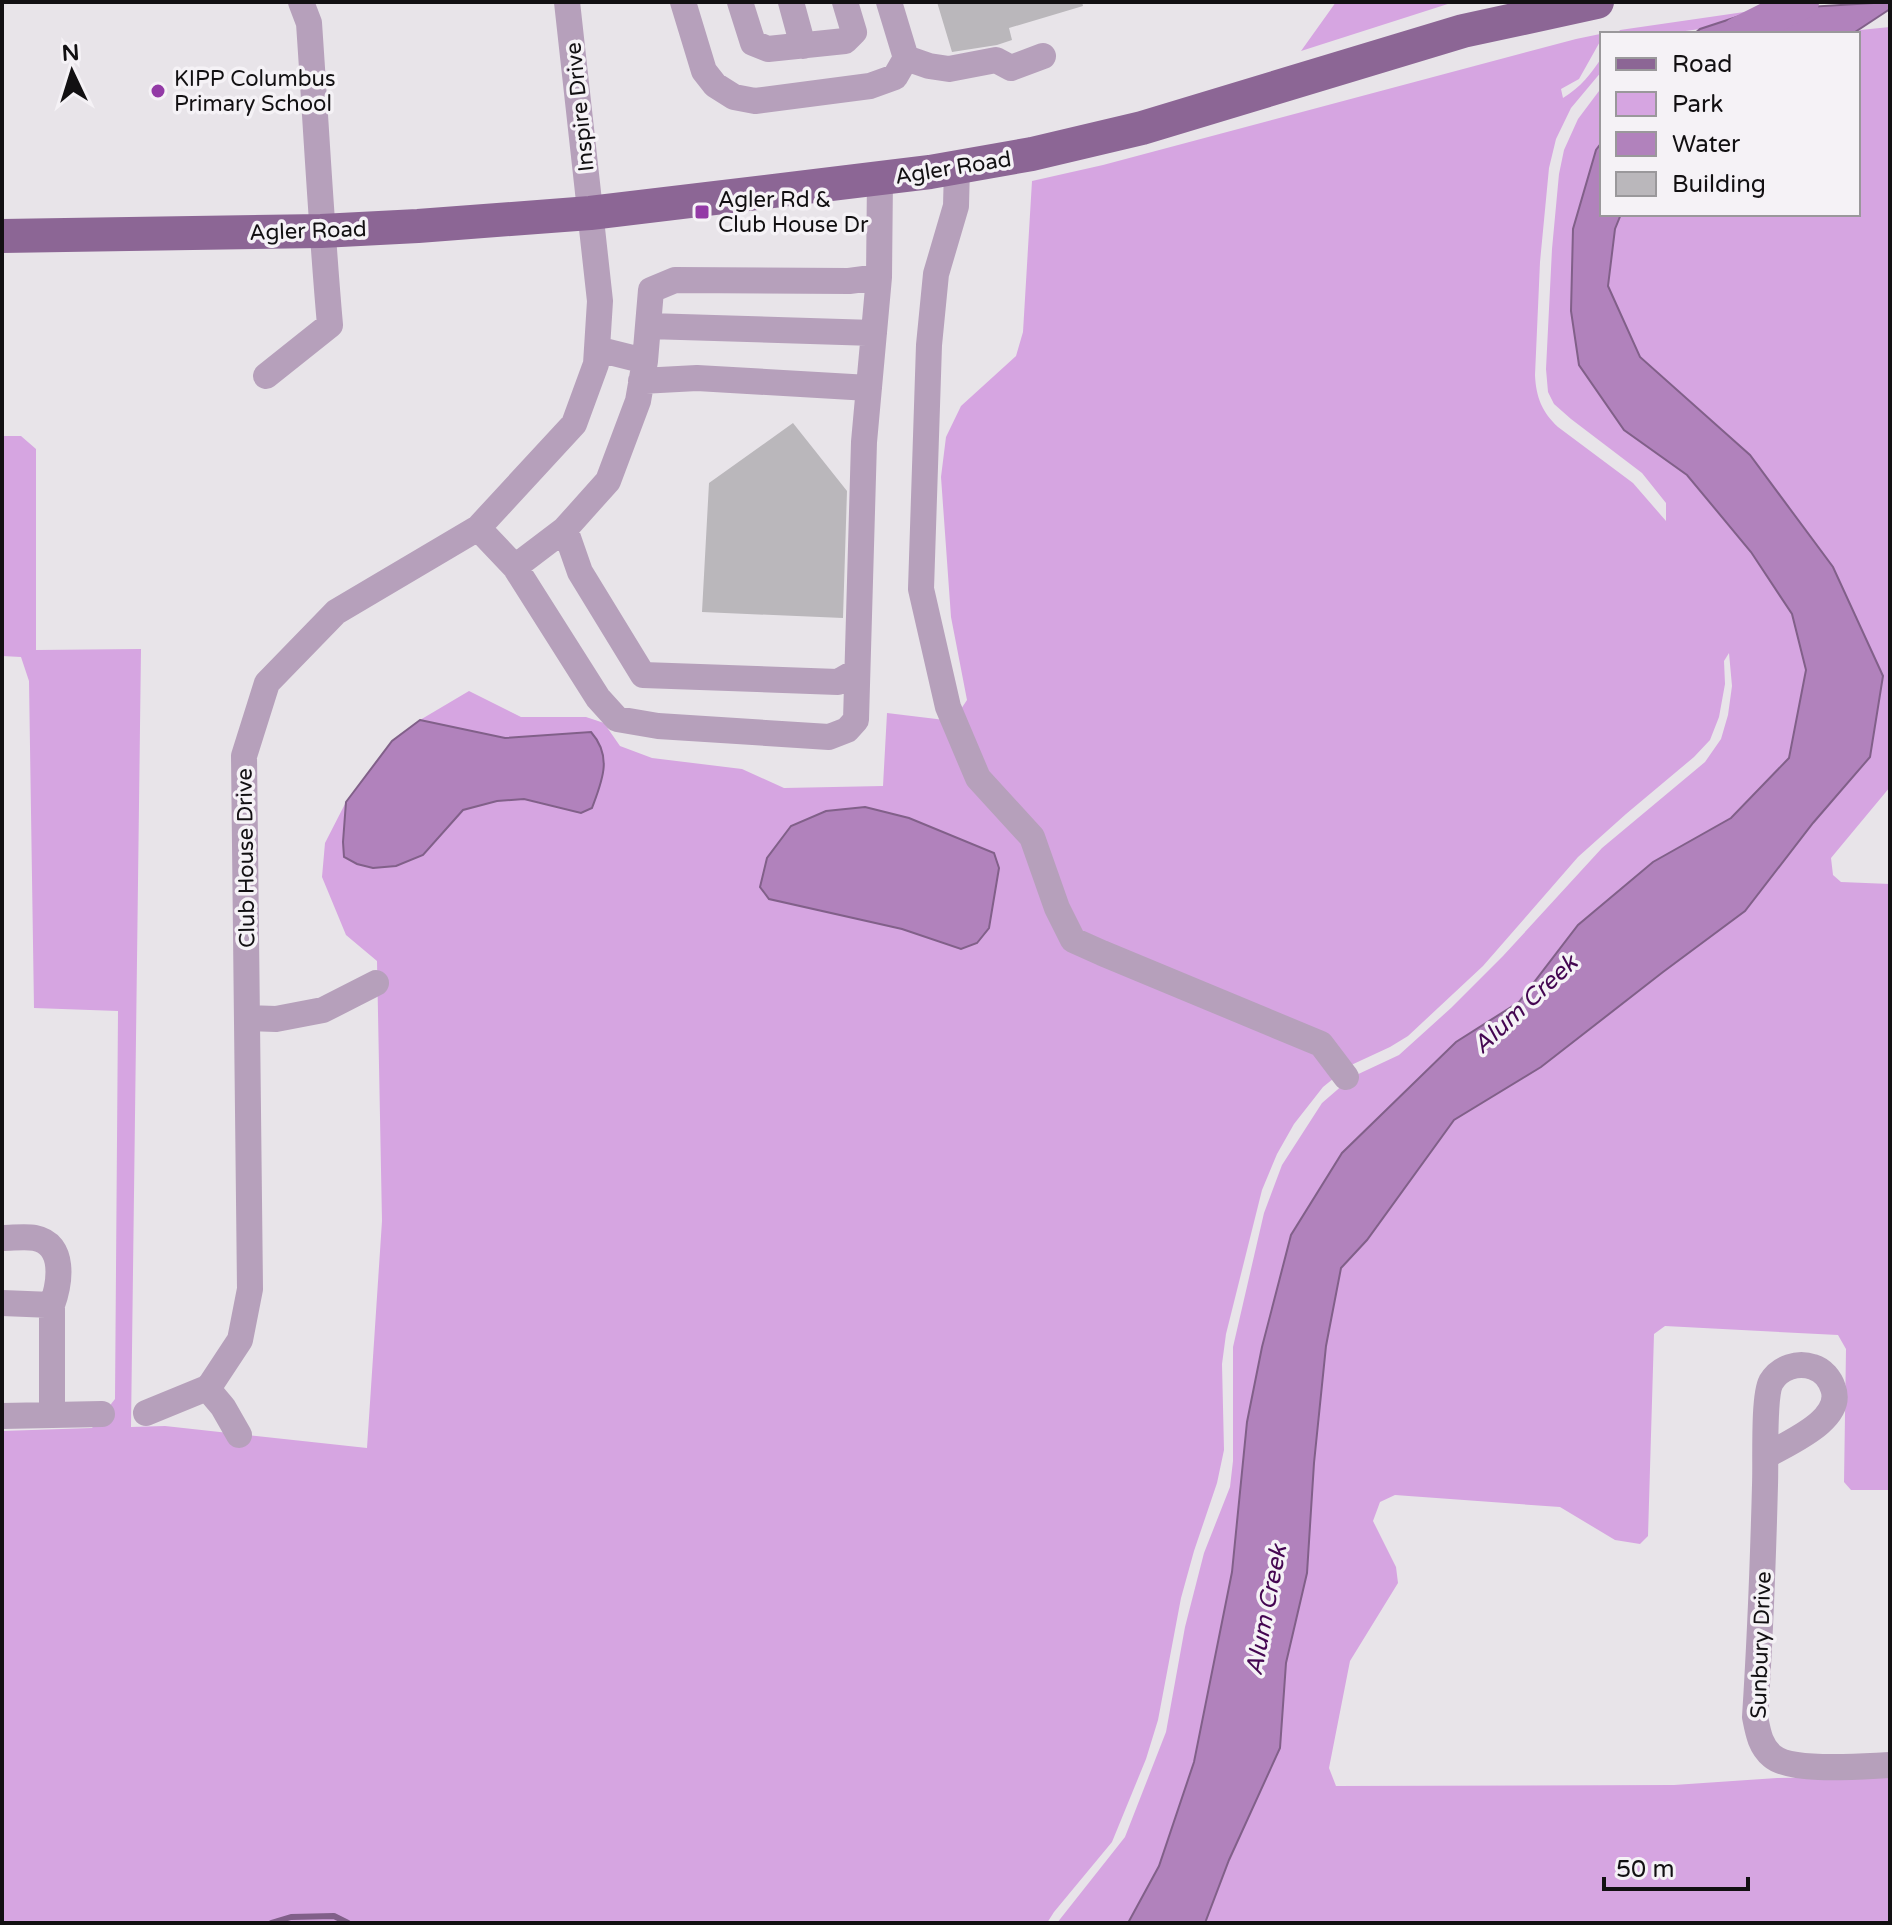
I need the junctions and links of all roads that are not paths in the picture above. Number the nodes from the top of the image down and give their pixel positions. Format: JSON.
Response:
{"nodes":[{"id":1,"x":301,"y":2,"type":"edge"},
{"id":2,"x":567,"y":2,"type":"edge"},
{"id":3,"x":683,"y":2,"type":"edge"},
{"id":4,"x":740,"y":2,"type":"edge"},
{"id":5,"x":791,"y":2,"type":"edge"},
{"id":6,"x":845,"y":2,"type":"edge"},
{"id":7,"x":889,"y":2,"type":"edge"},
{"id":8,"x":1597,"y":2,"type":"edge"},
{"id":9,"x":803,"y":46,"type":"junction"},
{"id":10,"x":1043,"y":56,"type":"dead end"},
{"id":11,"x":906,"y":58,"type":"junction"},
{"id":12,"x":957,"y":167,"type":"junction"},
{"id":13,"x":880,"y":178,"type":"junction"},
{"id":14,"x":590,"y":213,"type":"junction"},
{"id":15,"x":321,"y":231,"type":"junction"},
{"id":16,"x":2,"y":236,"type":"edge"},
{"id":17,"x":879,"y":277,"type":"junction"},
{"id":18,"x":648,"y":326,"type":"junction"},
{"id":19,"x":874,"y":333,"type":"junction"},
{"id":20,"x":597,"y":349,"type":"junction"},
{"id":21,"x":643,"y":371,"type":"junction"},
{"id":22,"x":266,"y":376,"type":"dead end"},
{"id":23,"x":869,"y":388,"type":"junction"},
{"id":24,"x":478,"y":528,"type":"junction"},
{"id":25,"x":565,"y":529,"type":"junction"},
{"id":26,"x":515,"y":567,"type":"junction"},
{"id":27,"x":857,"y":671,"type":"junction"},
{"id":28,"x":376,"y":983,"type":"dead end"},
{"id":29,"x":247,"y":1018,"type":"junction"},
{"id":30,"x":1346,"y":1077,"type":"dead end"},
{"id":31,"x":2,"y":1238,"type":"edge"},
{"id":32,"x":2,"y":1303,"type":"edge"},
{"id":33,"x":52,"y":1305,"type":"junction"},
{"id":34,"x":207,"y":1388,"type":"junction"},
{"id":35,"x":146,"y":1413,"type":"dead end"},
{"id":36,"x":102,"y":1414,"type":"dead end"},
{"id":37,"x":52,"y":1415,"type":"junction"},
{"id":38,"x":2,"y":1416,"type":"edge"},
{"id":39,"x":239,"y":1435,"type":"dead end"},
{"id":40,"x":1766,"y":1456,"type":"dead end"},
{"id":41,"x":1890,"y":1765,"type":"edge"}],
"edges":[{"from":1,"to":15,"type":"street"},
{"from":2,"to":14,"type":"street","name":"Inspire Drive"},
{"from":3,"to":11,"type":"street"},
{"from":4,"to":9,"type":"street"},
{"from":5,"to":9,"type":"street"},
{"from":6,"to":9,"type":"street"},
{"from":7,"to":11,"type":"street"},
{"from":8,"to":12,"type":"main road","name":"Agler Road"},
{"from":10,"to":11,"type":"street"},
{"from":12,"to":13,"type":"main road","name":"Agler Road"},
{"from":12,"to":30,"type":"street"},
{"from":13,"to":14,"type":"main road","name":"Agler Road"},
{"from":13,"to":17,"type":"street"},
{"from":14,"to":15,"type":"main road","name":"Agler Road"},
{"from":14,"to":20,"type":"street","name":"Club House Drive"},
{"from":15,"to":16,"type":"main road","name":"Agler Road"},
{"from":15,"to":22,"type":"street"},
{"from":17,"to":18,"type":"street"},
{"from":17,"to":19,"type":"street"},
{"from":18,"to":19,"type":"street"},
{"from":18,"to":21,"type":"street"},
{"from":19,"to":23,"type":"street"},
{"from":20,"to":21,"type":"street"},
{"from":20,"to":24,"type":"street","name":"Club House Drive"},
{"from":21,"to":23,"type":"street"},
{"from":21,"to":25,"type":"street"},
{"from":23,"to":27,"type":"street"},
{"from":24,"to":26,"type":"street"},
{"from":24,"to":29,"type":"street","name":"Club House Drive"},
{"from":25,"to":26,"type":"street"},
{"from":25,"to":27,"type":"street"},
{"from":26,"to":27,"type":"street"},
{"from":28,"to":29,"type":"street"},
{"from":29,"to":34,"type":"street","name":"Club House Drive"},
{"from":31,"to":33,"type":"street"},
{"from":32,"to":33,"type":"street"},
{"from":33,"to":37,"type":"street"},
{"from":34,"to":35,"type":"street"},
{"from":34,"to":39,"type":"street"},
{"from":36,"to":37,"type":"street"},
{"from":37,"to":38,"type":"street"},
{"from":40,"to":41,"type":"street","name":"Sunbury Drive"}]}
